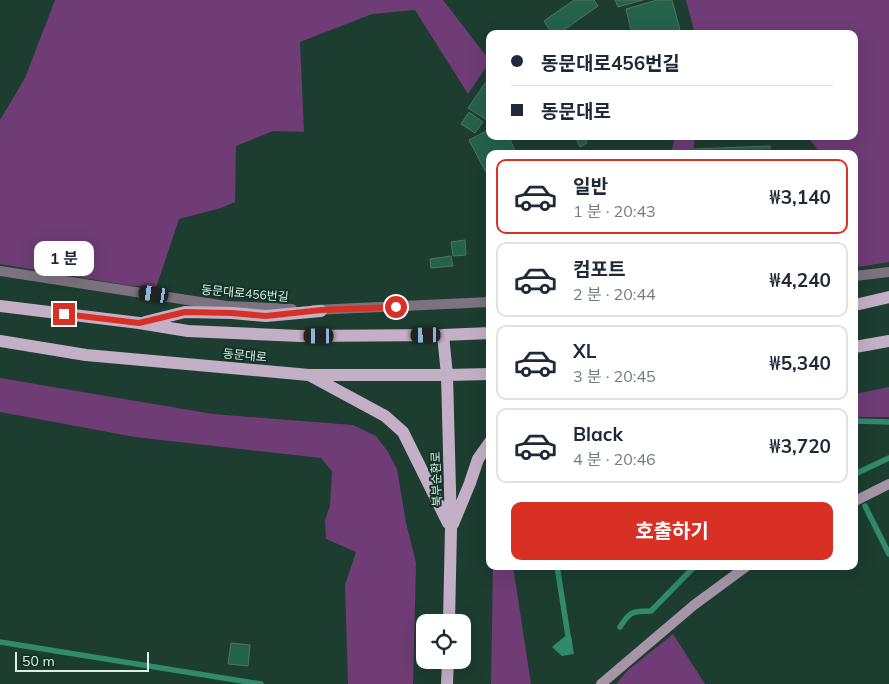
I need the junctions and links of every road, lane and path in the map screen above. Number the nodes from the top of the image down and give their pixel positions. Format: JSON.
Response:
{"nodes":[{"id":1,"x":0,"y":271,"type":"edge"},
{"id":2,"x":889,"y":272,"type":"edge"},
{"id":3,"x":858,"y":276,"type":"edge"},
{"id":4,"x":889,"y":297,"type":"edge"},
{"id":5,"x":486,"y":302,"type":"edge"},
{"id":6,"x":858,"y":304,"type":"edge"},
{"id":7,"x":0,"y":306,"type":"edge"},
{"id":8,"x":321,"y":310,"type":"junction"},
{"id":9,"x":139,"y":323,"type":"junction"},
{"id":10,"x":486,"y":333,"type":"edge"},
{"id":11,"x":444,"y":335,"type":"junction"},
{"id":12,"x":0,"y":340,"type":"edge"},
{"id":13,"x":889,"y":341,"type":"edge"},
{"id":14,"x":858,"y":346,"type":"edge"},
{"id":15,"x":486,"y":374,"type":"edge"},
{"id":16,"x":309,"y":375,"type":"junction"},
{"id":17,"x":447,"y":375,"type":"junction"},
{"id":18,"x":486,"y":448,"type":"edge"},
{"id":19,"x":889,"y":484,"type":"edge"},
{"id":20,"x":858,"y":500,"type":"edge"},
{"id":21,"x":451,"y":528,"type":"junction"},
{"id":22,"x":742,"y":570,"type":"edge"},
{"id":23,"x":449,"y":614,"type":"edge"},
{"id":24,"x":448,"y":669,"type":"edge"},
{"id":25,"x":447,"y":684,"type":"edge"},
{"id":26,"x":601,"y":684,"type":"edge"}],
"edges":[{"from":1,"to":8,"type":"street","name":"동문대로456번길"},
{"from":2,"to":3,"type":"street"},
{"from":4,"to":6,"type":"main road"},
{"from":5,"to":8,"type":"street","name":"동문대로456번길"},
{"from":7,"to":9,"type":"main road","name":"동문대로"},
{"from":8,"to":9,"type":"main road"},
{"from":9,"to":11,"type":"main road","name":"동문대로"},
{"from":10,"to":11,"type":"main road","name":"동문대로"},
{"from":11,"to":17,"type":"main road","name":"북부순환로"},
{"from":12,"to":16,"type":"main road","name":"동문대로"},
{"from":13,"to":14,"type":"main road"},
{"from":15,"to":17,"type":"main road","name":"동문대로"},
{"from":16,"to":17,"type":"main road","name":"동문대로"},
{"from":16,"to":21,"type":"main road"},
{"from":17,"to":21,"type":"main road","name":"북부순환로"},
{"from":18,"to":21,"type":"main road"},
{"from":19,"to":20,"type":"street"},
{"from":21,"to":23,"type":"main road","name":"북부순환로"},
{"from":22,"to":26,"type":"street"},
{"from":24,"to":25,"type":"main road"}]}
